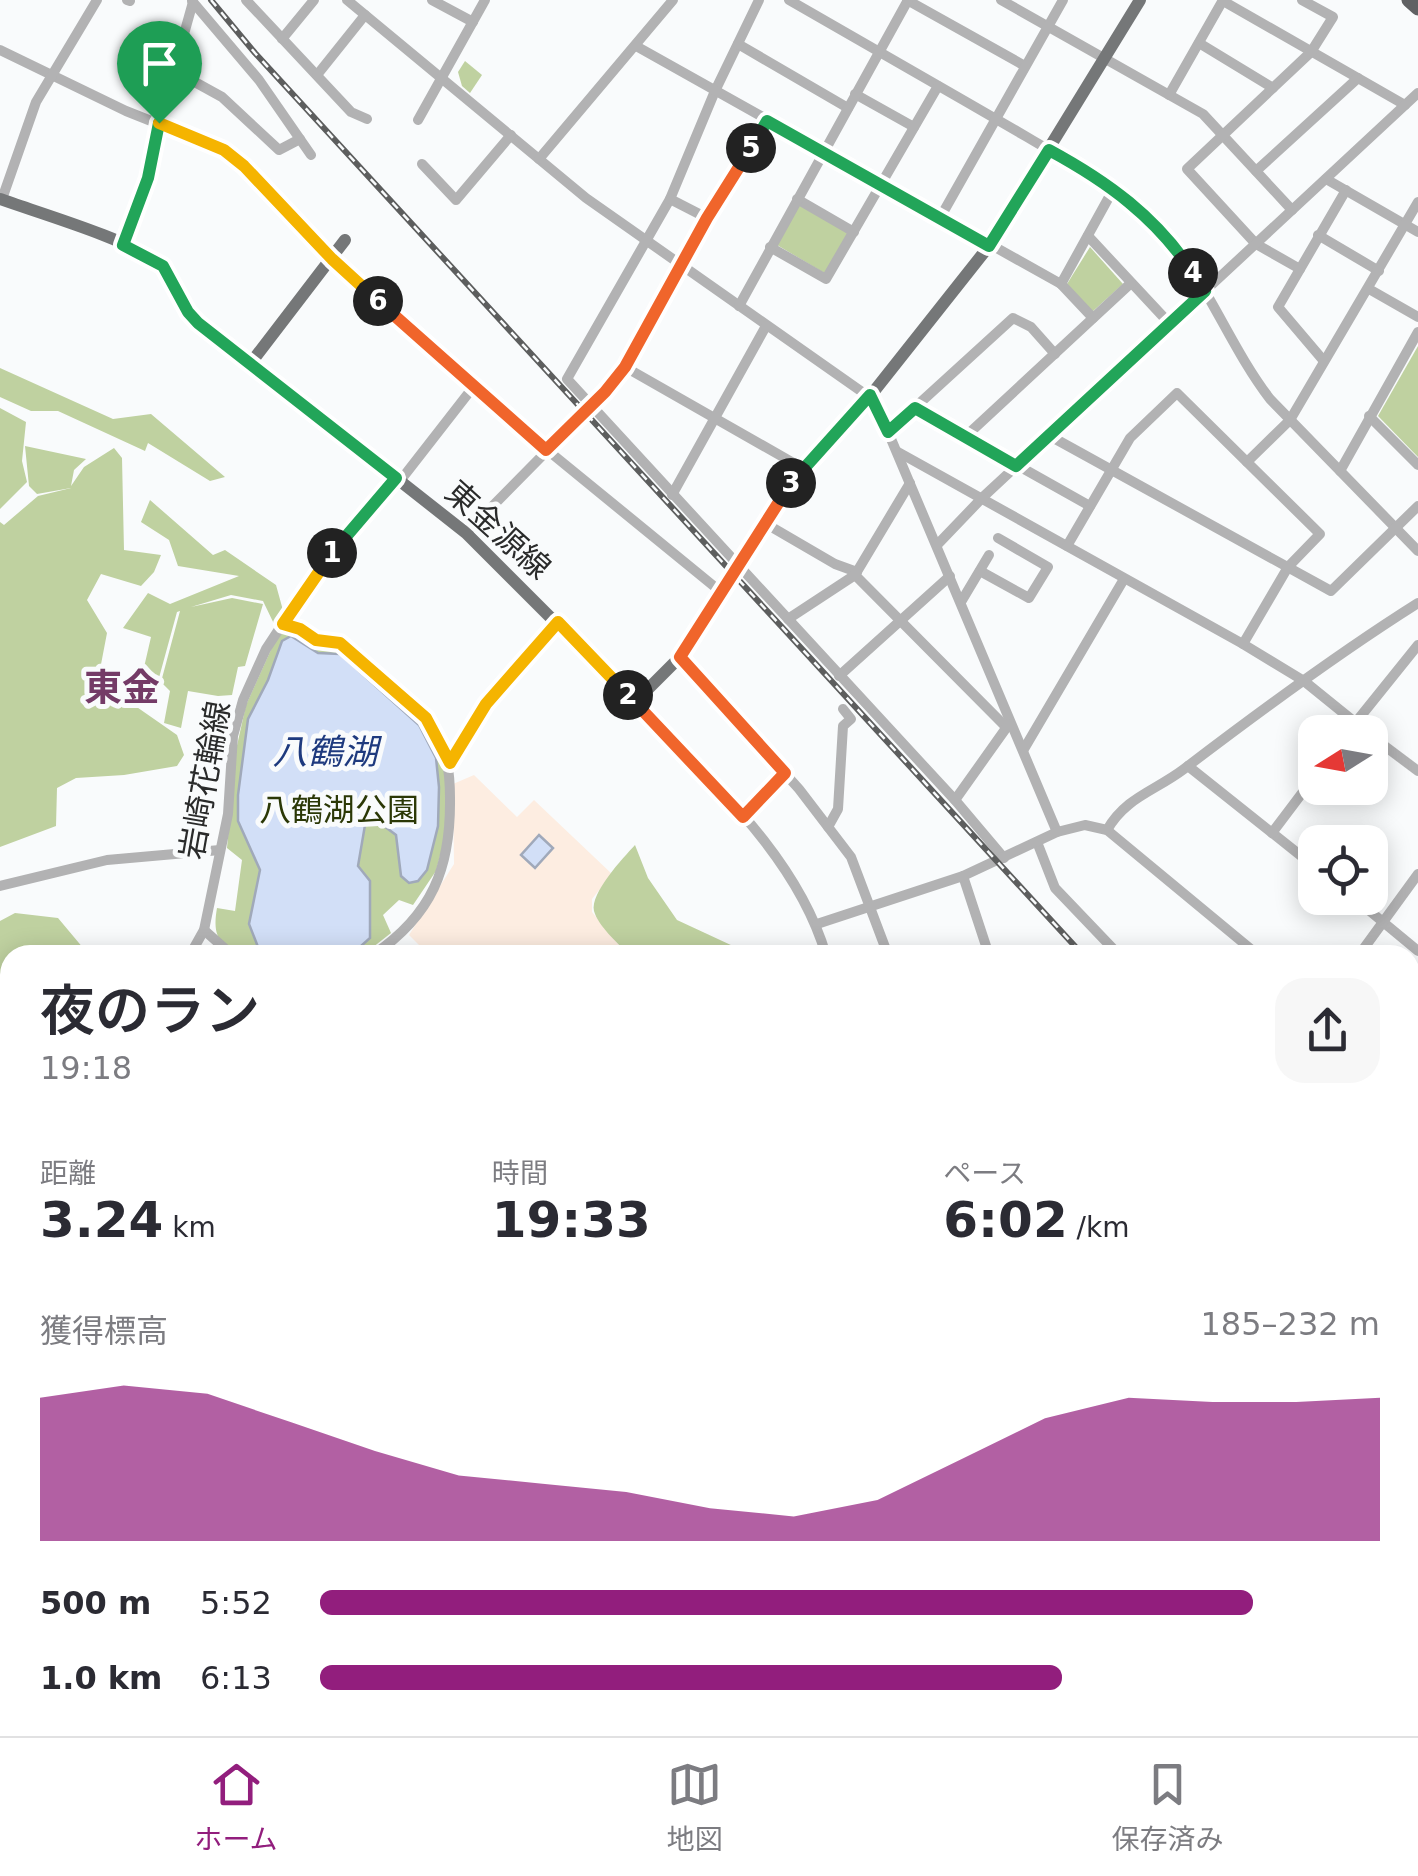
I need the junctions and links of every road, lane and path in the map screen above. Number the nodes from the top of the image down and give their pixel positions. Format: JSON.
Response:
{"nodes":[{"id":1,"x":97,"y":0,"type":"edge"},
{"id":2,"x":246,"y":0,"type":"edge"},
{"id":3,"x":314,"y":0,"type":"edge"},
{"id":4,"x":347,"y":0,"type":"edge"},
{"id":5,"x":432,"y":0,"type":"edge"},
{"id":6,"x":485,"y":0,"type":"edge"},
{"id":7,"x":759,"y":0,"type":"edge"},
{"id":8,"x":790,"y":0,"type":"edge"},
{"id":9,"x":908,"y":0,"type":"edge"},
{"id":10,"x":1001,"y":0,"type":"edge"},
{"id":11,"x":1063,"y":0,"type":"edge"},
{"id":12,"x":1140,"y":0,"type":"edge"},
{"id":13,"x":1302,"y":0,"type":"edge"},
{"id":14,"x":1410,"y":0,"type":"edge"},
{"id":15,"x":192,"y":1,"type":"edge"},
{"id":16,"x":671,"y":1,"type":"edge"},
{"id":17,"x":1223,"y":1,"type":"edge"},
{"id":18,"x":1418,"y":8,"type":"edge"},
{"id":19,"x":365,"y":15,"type":"junction"},
{"id":20,"x":473,"y":22,"type":"junction"},
{"id":21,"x":1048,"y":26,"type":"junction"},
{"id":22,"x":282,"y":39,"type":"junction"},
{"id":23,"x":1198,"y":43,"type":"junction"},
{"id":24,"x":738,"y":44,"type":"junction"},
{"id":25,"x":636,"y":46,"type":"junction"},
{"id":26,"x":0,"y":50,"type":"edge"},
{"id":27,"x":880,"y":52,"type":"junction"},
{"id":28,"x":1311,"y":52,"type":"junction"},
{"id":29,"x":1104,"y":59,"type":"junction"},
{"id":30,"x":1025,"y":66,"type":"junction"},
{"id":31,"x":173,"y":70,"type":"junction"},
{"id":32,"x":51,"y":75,"type":"junction"},
{"id":33,"x":316,"y":76,"type":"junction"},
{"id":34,"x":1358,"y":78,"type":"junction"},
{"id":35,"x":441,"y":79,"type":"junction"},
{"id":36,"x":938,"y":86,"type":"junction"},
{"id":37,"x":1273,"y":88,"type":"junction"},
{"id":38,"x":715,"y":91,"type":"junction"},
{"id":39,"x":1418,"y":93,"type":"edge"},
{"id":40,"x":855,"y":94,"type":"junction"},
{"id":41,"x":1169,"y":95,"type":"junction"},
{"id":42,"x":1405,"y":105,"type":"junction"},
{"id":43,"x":848,"y":108,"type":"junction"},
{"id":44,"x":995,"y":118,"type":"junction"},
{"id":45,"x":367,"y":119,"type":"dead end"},
{"id":46,"x":418,"y":120,"type":"dead end"},
{"id":47,"x":767,"y":121,"type":"junction"},
{"id":48,"x":159,"y":123,"type":"junction"},
{"id":49,"x":914,"y":127,"type":"junction"},
{"id":50,"x":511,"y":135,"type":"junction"},
{"id":51,"x":1222,"y":136,"type":"junction"},
{"id":52,"x":300,"y":139,"type":"junction"},
{"id":53,"x":1049,"y":150,"type":"junction"},
{"id":54,"x":823,"y":152,"type":"junction"},
{"id":55,"x":311,"y":155,"type":"dead end"},
{"id":56,"x":539,"y":159,"type":"junction"},
{"id":57,"x":422,"y":164,"type":"dead end"},
{"id":58,"x":1256,"y":171,"type":"junction"},
{"id":59,"x":1326,"y":179,"type":"junction"},
{"id":60,"x":882,"y":185,"type":"junction"},
{"id":61,"x":1114,"y":188,"type":"junction"},
{"id":62,"x":1346,"y":190,"type":"junction"},
{"id":63,"x":1,"y":199,"type":"edge"},
{"id":64,"x":670,"y":199,"type":"junction"},
{"id":65,"x":797,"y":199,"type":"junction"},
{"id":66,"x":1418,"y":202,"type":"edge"},
{"id":67,"x":1292,"y":210,"type":"junction"},
{"id":68,"x":707,"y":218,"type":"junction"},
{"id":69,"x":940,"y":218,"type":"junction"},
{"id":70,"x":1407,"y":224,"type":"junction"},
{"id":71,"x":854,"y":232,"type":"junction"},
{"id":72,"x":1418,"y":232,"type":"edge"},
{"id":73,"x":1088,"y":236,"type":"junction"},
{"id":74,"x":1318,"y":236,"type":"junction"},
{"id":75,"x":344,"y":240,"type":"dead end"},
{"id":76,"x":646,"y":241,"type":"junction"},
{"id":77,"x":1256,"y":244,"type":"junction"},
{"id":78,"x":123,"y":245,"type":"junction"},
{"id":79,"x":989,"y":246,"type":"junction"},
{"id":80,"x":770,"y":247,"type":"junction"},
{"id":81,"x":332,"y":259,"type":"junction"},
{"id":82,"x":682,"y":266,"type":"junction"},
{"id":83,"x":1300,"y":269,"type":"junction"},
{"id":84,"x":1380,"y":271,"type":"junction"},
{"id":85,"x":1131,"y":283,"type":"junction"},
{"id":86,"x":1060,"y":284,"type":"junction"},
{"id":87,"x":1370,"y":288,"type":"junction"},
{"id":88,"x":1205,"y":291,"type":"junction"},
{"id":89,"x":739,"y":306,"type":"junction"},
{"id":90,"x":1418,"y":317,"type":"edge"},
{"id":91,"x":1093,"y":318,"type":"junction"},
{"id":92,"x":1170,"y":324,"type":"junction"},
{"id":93,"x":766,"y":326,"type":"junction"},
{"id":94,"x":1418,"y":332,"type":"edge"},
{"id":95,"x":1055,"y":354,"type":"junction"},
{"id":96,"x":1323,"y":360,"type":"junction"},
{"id":97,"x":250,"y":364,"type":"junction"},
{"id":98,"x":625,"y":367,"type":"junction"},
{"id":99,"x":474,"y":386,"type":"junction"},
{"id":100,"x":870,"y":395,"type":"junction"},
{"id":101,"x":589,"y":405,"type":"junction"},
{"id":102,"x":915,"y":408,"type":"junction"},
{"id":103,"x":1369,"y":416,"type":"junction"},
{"id":104,"x":715,"y":417,"type":"junction"},
{"id":105,"x":1290,"y":420,"type":"junction"},
{"id":106,"x":888,"y":432,"type":"junction"},
{"id":107,"x":1050,"y":436,"type":"junction"},
{"id":108,"x":965,"y":437,"type":"junction"},
{"id":109,"x":546,"y":450,"type":"junction"},
{"id":110,"x":897,"y":452,"type":"junction"},
{"id":111,"x":1247,"y":462,"type":"junction"},
{"id":112,"x":1418,"y":465,"type":"edge"},
{"id":113,"x":1016,"y":466,"type":"junction"},
{"id":114,"x":804,"y":469,"type":"junction"},
{"id":115,"x":1110,"y":469,"type":"junction"},
{"id":116,"x":1340,"y":471,"type":"junction"},
{"id":117,"x":398,"y":480,"type":"junction"},
{"id":118,"x":910,"y":483,"type":"junction"},
{"id":119,"x":672,"y":495,"type":"junction"},
{"id":120,"x":983,"y":497,"type":"junction"},
{"id":121,"x":1090,"y":506,"type":"junction"},
{"id":122,"x":1418,"y":506,"type":"edge"},
{"id":123,"x":764,"y":522,"type":"junction"},
{"id":124,"x":1397,"y":528,"type":"junction"},
{"id":125,"x":466,"y":533,"type":"junction"},
{"id":126,"x":998,"y":538,"type":"dead end"},
{"id":127,"x":937,"y":545,"type":"junction"},
{"id":128,"x":1067,"y":546,"type":"junction"},
{"id":129,"x":1418,"y":550,"type":"edge"},
{"id":130,"x":989,"y":555,"type":"dead end"},
{"id":131,"x":737,"y":566,"type":"junction"},
{"id":132,"x":1288,"y":566,"type":"junction"},
{"id":133,"x":980,"y":571,"type":"junction"},
{"id":134,"x":856,"y":574,"type":"junction"},
{"id":135,"x":950,"y":576,"type":"junction"},
{"id":136,"x":1124,"y":579,"type":"junction"},
{"id":137,"x":721,"y":592,"type":"junction"},
{"id":138,"x":961,"y":602,"type":"junction"},
{"id":139,"x":1418,"y":604,"type":"edge"},
{"id":140,"x":788,"y":619,"type":"junction"},
{"id":141,"x":558,"y":622,"type":"junction"},
{"id":142,"x":900,"y":622,"type":"junction"},
{"id":143,"x":283,"y":624,"type":"junction"},
{"id":144,"x":1244,"y":644,"type":"junction"},
{"id":145,"x":1418,"y":645,"type":"edge"},
{"id":146,"x":680,"y":657,"type":"junction"},
{"id":147,"x":839,"y":676,"type":"junction"},
{"id":148,"x":1304,"y":681,"type":"junction"},
{"id":149,"x":635,"y":702,"type":"junction"},
{"id":150,"x":844,"y":709,"type":"dead end"},
{"id":151,"x":1338,"y":715,"type":"edge"},
{"id":152,"x":1361,"y":715,"type":"edge"},
{"id":153,"x":1009,"y":724,"type":"junction"},
{"id":154,"x":1024,"y":749,"type":"junction"},
{"id":155,"x":1388,"y":749,"type":"edge"},
{"id":156,"x":450,"y":763,"type":"junction"},
{"id":157,"x":1188,"y":766,"type":"junction"},
{"id":158,"x":1418,"y":771,"type":"edge"},
{"id":159,"x":785,"y":773,"type":"junction"},
{"id":160,"x":1298,"y":799,"type":"edge"},
{"id":161,"x":955,"y":800,"type":"junction"},
{"id":162,"x":743,"y":817,"type":"junction"},
{"id":163,"x":828,"y":827,"type":"junction"},
{"id":164,"x":1107,"y":830,"type":"junction"},
{"id":165,"x":1058,"y":832,"type":"junction"},
{"id":166,"x":1272,"y":833,"type":"junction"},
{"id":167,"x":1037,"y":842,"type":"junction"},
{"id":168,"x":220,"y":850,"type":"junction"},
{"id":169,"x":1298,"y":854,"type":"edge"},
{"id":170,"x":1004,"y":858,"type":"junction"},
{"id":171,"x":1418,"y":874,"type":"edge"},
{"id":172,"x":963,"y":876,"type":"junction"},
{"id":173,"x":0,"y":886,"type":"edge"},
{"id":174,"x":872,"y":908,"type":"junction"},
{"id":175,"x":1376,"y":915,"type":"edge"},
{"id":176,"x":1382,"y":920,"type":"junction"},
{"id":177,"x":817,"y":924,"type":"junction"},
{"id":178,"x":204,"y":930,"type":"junction"},
{"id":179,"x":196,"y":945,"type":"edge"},
{"id":180,"x":221,"y":945,"type":"edge"},
{"id":181,"x":389,"y":945,"type":"edge"},
{"id":182,"x":823,"y":945,"type":"edge"},
{"id":183,"x":885,"y":945,"type":"edge"},
{"id":184,"x":985,"y":945,"type":"edge"},
{"id":185,"x":1109,"y":945,"type":"edge"},
{"id":186,"x":1246,"y":945,"type":"edge"},
{"id":187,"x":1366,"y":945,"type":"edge"},
{"id":188,"x":1411,"y":945,"type":"edge"}],
"edges":[{"from":1,"to":32,"type":"street"},
{"from":2,"to":22,"type":"street"},
{"from":3,"to":22,"type":"street"},
{"from":4,"to":19,"type":"street"},
{"from":5,"to":20,"type":"street"},
{"from":6,"to":20,"type":"street"},
{"from":7,"to":24,"type":"street"},
{"from":8,"to":27,"type":"street"},
{"from":9,"to":27,"type":"street"},
{"from":9,"to":30,"type":"street"},
{"from":10,"to":21,"type":"street"},
{"from":11,"to":21,"type":"street"},
{"from":12,"to":29,"type":"main road"},
{"from":13,"to":28,"type":"street"},
{"from":14,"to":18,"type":"highway"},
{"from":15,"to":31,"type":"street"},
{"from":15,"to":52,"type":"street"},
{"from":16,"to":25,"type":"street"},
{"from":17,"to":23,"type":"street"},
{"from":17,"to":28,"type":"street"},
{"from":19,"to":33,"type":"street"},
{"from":19,"to":35,"type":"street"},
{"from":20,"to":35,"type":"street"},
{"from":21,"to":29,"type":"street"},
{"from":21,"to":30,"type":"street"},
{"from":22,"to":33,"type":"street"},
{"from":23,"to":37,"type":"street"},
{"from":23,"to":41,"type":"street"},
{"from":24,"to":38,"type":"street"},
{"from":24,"to":43,"type":"street"},
{"from":25,"to":38,"type":"street"},
{"from":25,"to":56,"type":"street"},
{"from":26,"to":32,"type":"street"},
{"from":27,"to":36,"type":"street"},
{"from":27,"to":40,"type":"street"},
{"from":28,"to":34,"type":"street"},
{"from":28,"to":37,"type":"street"},
{"from":29,"to":41,"type":"street"},
{"from":29,"to":53,"type":"main road"},
{"from":30,"to":44,"type":"street"},
{"from":31,"to":48,"type":"street"},
{"from":31,"to":52,"type":"street"},
{"from":32,"to":48,"type":"street"},
{"from":32,"to":63,"type":"street"},
{"from":33,"to":45,"type":"street"},
{"from":34,"to":42,"type":"street"},
{"from":34,"to":58,"type":"street"},
{"from":35,"to":46,"type":"street"},
{"from":35,"to":50,"type":"street"},
{"from":36,"to":44,"type":"street"},
{"from":36,"to":49,"type":"street"},
{"from":37,"to":51,"type":"street"},
{"from":38,"to":47,"type":"street"},
{"from":38,"to":64,"type":"street"},
{"from":39,"to":42,"type":"street"},
{"from":40,"to":43,"type":"street"},
{"from":40,"to":49,"type":"street"},
{"from":41,"to":51,"type":"street"},
{"from":42,"to":59,"type":"street"},
{"from":43,"to":54,"type":"street"},
{"from":44,"to":53,"type":"street"},
{"from":44,"to":69,"type":"street"},
{"from":47,"to":54,"type":"street"},
{"from":47,"to":68,"type":"street"},
{"from":48,"to":78,"type":"street"},
{"from":48,"to":81,"type":"street"},
{"from":49,"to":60,"type":"street"},
{"from":50,"to":56,"type":"street"},
{"from":50,"to":57,"type":"street"},
{"from":51,"to":58,"type":"street"},
{"from":51,"to":77,"type":"street"},
{"from":52,"to":55,"type":"street"},
{"from":53,"to":61,"type":"street"},
{"from":53,"to":79,"type":"main road"},
{"from":54,"to":60,"type":"street"},
{"from":54,"to":65,"type":"street"},
{"from":56,"to":76,"type":"street"},
{"from":58,"to":67,"type":"street"},
{"from":59,"to":62,"type":"street"},
{"from":59,"to":67,"type":"street"},
{"from":60,"to":69,"type":"street"},
{"from":60,"to":71,"type":"street"},
{"from":61,"to":73,"type":"street"},
{"from":61,"to":88,"type":"street"},
{"from":62,"to":70,"type":"street"},
{"from":62,"to":74,"type":"street"},
{"from":63,"to":78,"type":"main road","name":"東金源線"},
{"from":64,"to":68,"type":"street"},
{"from":64,"to":76,"type":"street"},
{"from":65,"to":71,"type":"street"},
{"from":65,"to":80,"type":"street"},
{"from":66,"to":70,"type":"street"},
{"from":67,"to":77,"type":"street"},
{"from":68,"to":82,"type":"street"},
{"from":69,"to":79,"type":"street"},
{"from":70,"to":72,"type":"street"},
{"from":70,"to":84,"type":"street"},
{"from":71,"to":80,"type":"street"},
{"from":73,"to":85,"type":"street"},
{"from":73,"to":86,"type":"street"},
{"from":74,"to":83,"type":"street"},
{"from":74,"to":84,"type":"street"},
{"from":75,"to":81,"type":"main road"},
{"from":76,"to":82,"type":"street"},
{"from":76,"to":101,"type":"street"},
{"from":77,"to":83,"type":"street"},
{"from":77,"to":88,"type":"street"},
{"from":78,"to":97,"type":"main road","name":"東金源線"},
{"from":79,"to":86,"type":"street"},
{"from":79,"to":100,"type":"main road"},
{"from":80,"to":89,"type":"street"},
{"from":81,"to":97,"type":"main road"},
{"from":81,"to":99,"type":"street"},
{"from":82,"to":89,"type":"street"},
{"from":82,"to":98,"type":"street"},
{"from":83,"to":96,"type":"street"},
{"from":84,"to":87,"type":"street"},
{"from":85,"to":91,"type":"street"},
{"from":85,"to":92,"type":"street"},
{"from":86,"to":91,"type":"street"},
{"from":87,"to":90,"type":"street"},
{"from":87,"to":96,"type":"street"},
{"from":88,"to":92,"type":"street"},
{"from":88,"to":105,"type":"street"},
{"from":89,"to":93,"type":"street"},
{"from":91,"to":95,"type":"street"},
{"from":92,"to":107,"type":"street"},
{"from":93,"to":100,"type":"street"},
{"from":93,"to":104,"type":"street"},
{"from":94,"to":103,"type":"street"},
{"from":95,"to":102,"type":"street"},
{"from":95,"to":108,"type":"street"},
{"from":96,"to":105,"type":"street"},
{"from":97,"to":117,"type":"main road","name":"東金源線"},
{"from":98,"to":101,"type":"street"},
{"from":98,"to":104,"type":"street"},
{"from":99,"to":109,"type":"street"},
{"from":99,"to":117,"type":"street","name":"岩崎花輪線"},
{"from":100,"to":106,"type":"street"},
{"from":100,"to":114,"type":"main road"},
{"from":101,"to":109,"type":"street"},
{"from":101,"to":119,"type":"street"},
{"from":102,"to":106,"type":"street"},
{"from":102,"to":108,"type":"street"},
{"from":103,"to":112,"type":"street"},
{"from":103,"to":116,"type":"street"},
{"from":104,"to":114,"type":"street"},
{"from":104,"to":119,"type":"street"},
{"from":105,"to":111,"type":"street"},
{"from":105,"to":116,"type":"street"},
{"from":106,"to":110,"type":"street"},
{"from":107,"to":113,"type":"street"},
{"from":107,"to":115,"type":"street"},
{"from":108,"to":113,"type":"street"},
{"from":109,"to":125,"type":"street"},
{"from":109,"to":137,"type":"street"},
{"from":110,"to":118,"type":"street"},
{"from":110,"to":120,"type":"street"},
{"from":111,"to":115,"type":"street"},
{"from":111,"to":132,"type":"street"},
{"from":113,"to":120,"type":"street"},
{"from":113,"to":121,"type":"street"},
{"from":114,"to":123,"type":"main road"},
{"from":115,"to":121,"type":"street"},
{"from":115,"to":132,"type":"street"},
{"from":116,"to":124,"type":"street"},
{"from":117,"to":125,"type":"main road","name":"東金源線"},
{"from":117,"to":143,"type":"street","name":"岩崎花輪線"},
{"from":118,"to":127,"type":"street"},
{"from":118,"to":134,"type":"street"},
{"from":119,"to":131,"type":"street"},
{"from":120,"to":127,"type":"street"},
{"from":120,"to":128,"type":"street"},
{"from":121,"to":128,"type":"street"},
{"from":122,"to":124,"type":"street"},
{"from":123,"to":131,"type":"main road"},
{"from":123,"to":134,"type":"street"},
{"from":124,"to":129,"type":"street"},
{"from":124,"to":132,"type":"street"},
{"from":125,"to":141,"type":"main road","name":"東金源線"},
{"from":126,"to":133,"type":"street"},
{"from":127,"to":135,"type":"street"},
{"from":128,"to":136,"type":"street"},
{"from":130,"to":133,"type":"street"},
{"from":131,"to":137,"type":"main road"},
{"from":131,"to":140,"type":"street"},
{"from":132,"to":144,"type":"street"},
{"from":133,"to":138,"type":"street"},
{"from":134,"to":140,"type":"street"},
{"from":134,"to":142,"type":"street"},
{"from":135,"to":138,"type":"street"},
{"from":135,"to":142,"type":"street"},
{"from":136,"to":144,"type":"street"},
{"from":136,"to":154,"type":"street"},
{"from":137,"to":146,"type":"main road"},
{"from":138,"to":153,"type":"street"},
{"from":139,"to":148,"type":"street"},
{"from":140,"to":147,"type":"street"},
{"from":141,"to":149,"type":"main road","name":"東金源線"},
{"from":141,"to":156,"type":"street"},
{"from":142,"to":147,"type":"street"},
{"from":142,"to":153,"type":"street"},
{"from":143,"to":156,"type":"street"},
{"from":143,"to":168,"type":"street","name":"岩崎花輪線"},
{"from":144,"to":148,"type":"street"},
{"from":145,"to":152,"type":"street"},
{"from":146,"to":149,"type":"main road"},
{"from":146,"to":159,"type":"street"},
{"from":147,"to":161,"type":"street"},
{"from":148,"to":151,"type":"street"},
{"from":148,"to":157,"type":"street"},
{"from":149,"to":162,"type":"street"},
{"from":150,"to":163,"type":"street"},
{"from":153,"to":154,"type":"street"},
{"from":153,"to":161,"type":"street"},
{"from":154,"to":165,"type":"street"},
{"from":155,"to":158,"type":"street"},
{"from":156,"to":181,"type":"street"},
{"from":157,"to":164,"type":"street"},
{"from":157,"to":166,"type":"street"},
{"from":159,"to":162,"type":"street"},
{"from":159,"to":163,"type":"street"},
{"from":160,"to":166,"type":"street"},
{"from":161,"to":170,"type":"street"},
{"from":162,"to":177,"type":"street"},
{"from":163,"to":174,"type":"street"},
{"from":164,"to":165,"type":"street"},
{"from":164,"to":186,"type":"street"},
{"from":165,"to":167,"type":"street"},
{"from":166,"to":169,"type":"street"},
{"from":167,"to":170,"type":"street"},
{"from":167,"to":185,"type":"street"},
{"from":168,"to":173,"type":"street"},
{"from":168,"to":178,"type":"street","name":"岩崎花輪線"},
{"from":170,"to":172,"type":"street"},
{"from":171,"to":176,"type":"street"},
{"from":172,"to":174,"type":"street"},
{"from":172,"to":184,"type":"street"},
{"from":174,"to":177,"type":"street"},
{"from":174,"to":183,"type":"street"},
{"from":175,"to":176,"type":"street"},
{"from":176,"to":187,"type":"street"},
{"from":176,"to":188,"type":"street"},
{"from":177,"to":182,"type":"street"},
{"from":178,"to":179,"type":"street","name":"岩崎花輪線"},
{"from":178,"to":180,"type":"street"}]}
